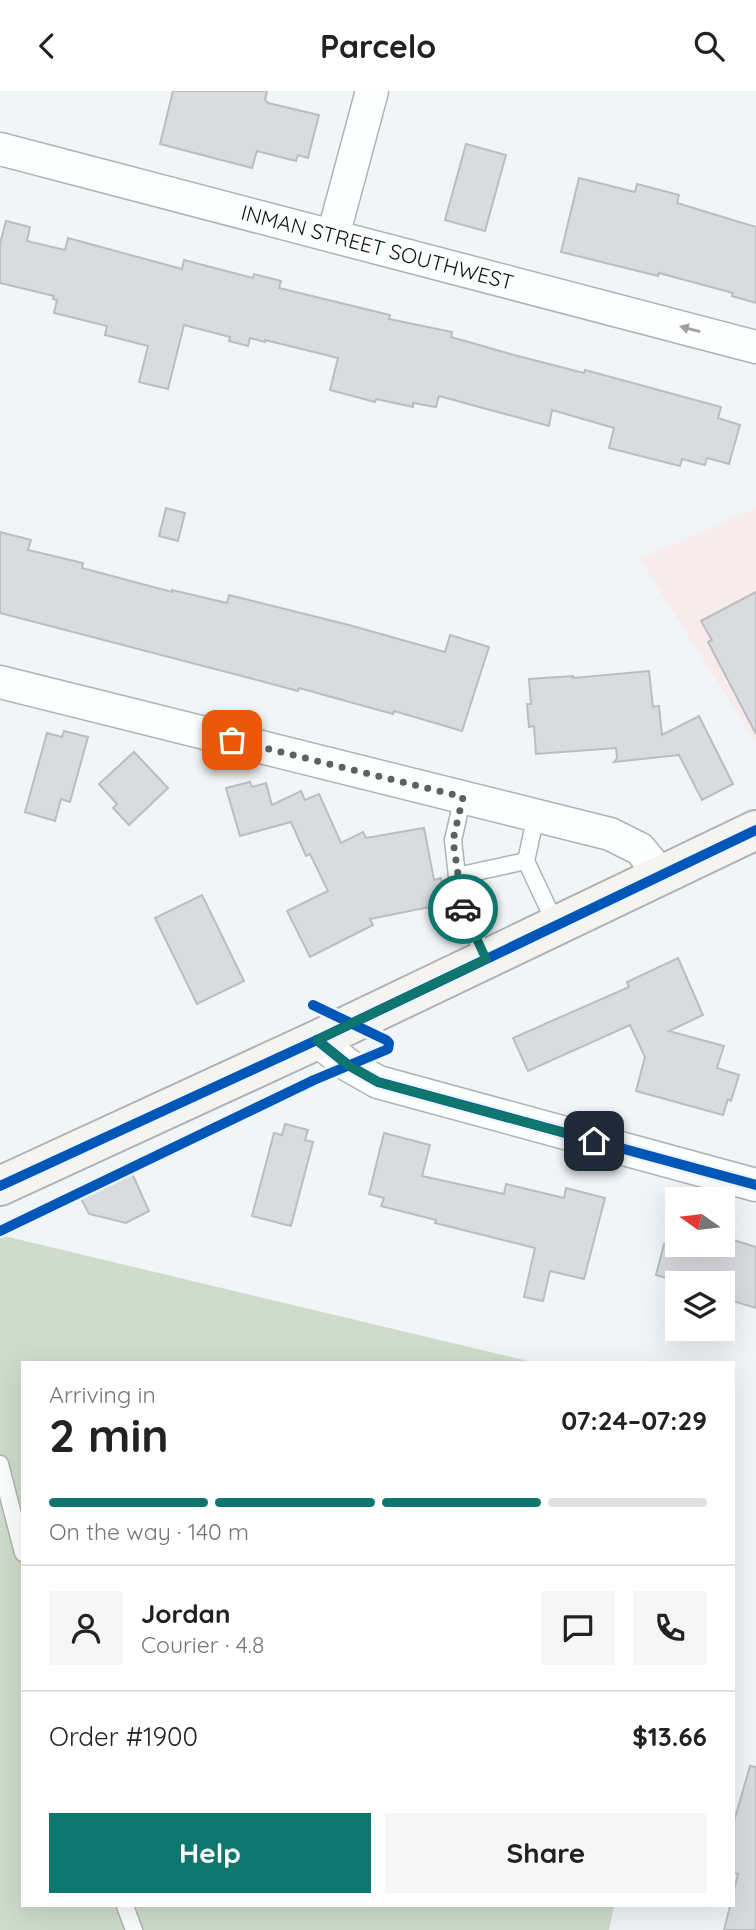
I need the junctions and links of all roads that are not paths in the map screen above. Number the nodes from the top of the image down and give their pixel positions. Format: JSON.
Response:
{"nodes":[{"id":1,"x":372,"y":91,"type":"edge"},
{"id":2,"x":0,"y":149,"type":"edge"},
{"id":3,"x":333,"y":236,"type":"junction"},
{"id":4,"x":756,"y":347,"type":"edge"},
{"id":5,"x":0,"y":682,"type":"edge"},
{"id":6,"x":463,"y":797,"type":"junction"},
{"id":7,"x":536,"y":815,"type":"junction"},
{"id":8,"x":756,"y":830,"type":"edge"},
{"id":9,"x":526,"y":862,"type":"junction"},
{"id":10,"x":661,"y":875,"type":"junction"},
{"id":11,"x":457,"y":876,"type":"junction"},
{"id":12,"x":556,"y":925,"type":"junction"},
{"id":13,"x":486,"y":959,"type":"junction"},
{"id":14,"x":317,"y":1040,"type":"junction"},
{"id":15,"x":756,"y":1185,"type":"edge"},
{"id":16,"x":0,"y":1186,"type":"edge"},
{"id":17,"x":0,"y":1464,"type":"edge"},
{"id":18,"x":21,"y":1545,"type":"edge"},
{"id":19,"x":125,"y":1907,"type":"edge"},
{"id":20,"x":134,"y":1930,"type":"edge"}],
"edges":[{"from":1,"to":3,"type":"street"},
{"from":2,"to":3,"type":"street","name":"INMAN STREET SOUTHWEST"},
{"from":4,"to":3,"type":"street","name":"INMAN STREET SOUTHWEST","one_way":true},
{"from":5,"to":6,"type":"street"},
{"from":6,"to":7,"type":"street"},
{"from":6,"to":11,"type":"lane"},
{"from":7,"to":9,"type":"lane"},
{"from":7,"to":10,"type":"street"},
{"from":8,"to":10,"type":"main road"},
{"from":9,"to":11,"type":"lane"},
{"from":9,"to":12,"type":"lane"},
{"from":10,"to":12,"type":"main road"},
{"from":11,"to":13,"type":"lane"},
{"from":12,"to":13,"type":"main road"},
{"from":13,"to":14,"type":"main road"},
{"from":14,"to":15,"type":"street"},
{"from":14,"to":16,"type":"main road"},
{"from":17,"to":18,"type":"lane"},
{"from":19,"to":20,"type":"lane"}]}
